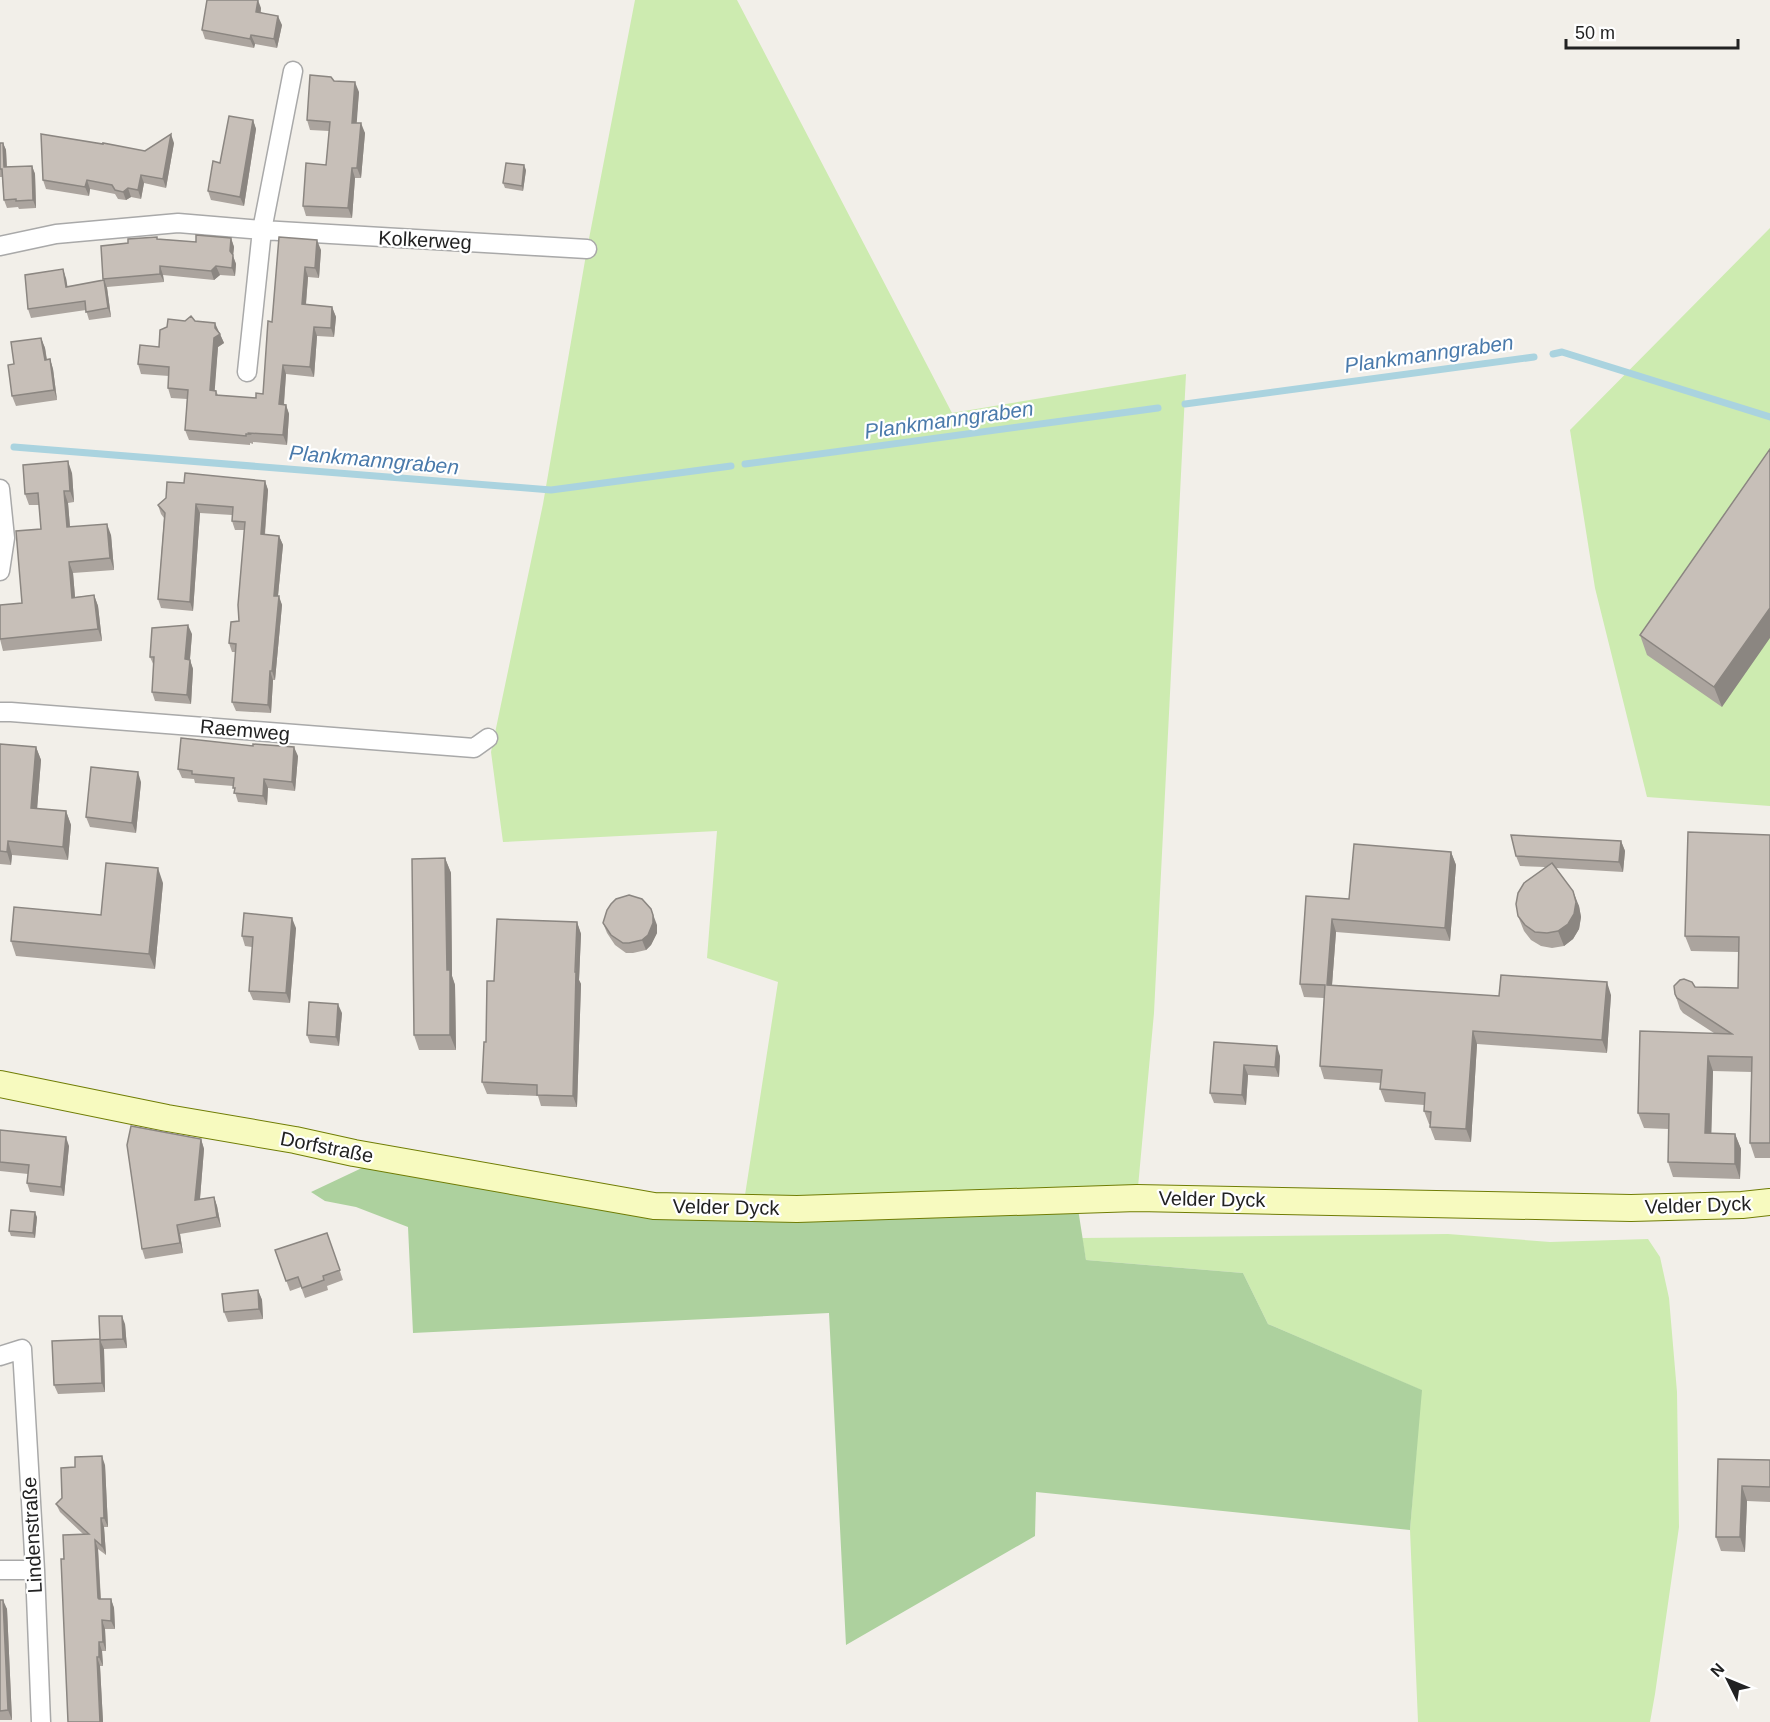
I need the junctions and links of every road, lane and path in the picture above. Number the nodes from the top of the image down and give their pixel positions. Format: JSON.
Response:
{"nodes":[{"id":1,"x":293,"y":71,"type":"dead end"},
{"id":2,"x":262,"y":231,"type":"junction"},
{"id":3,"x":0,"y":246,"type":"edge"},
{"id":4,"x":587,"y":249,"type":"dead end"},
{"id":5,"x":248,"y":372,"type":"dead end"},
{"id":6,"x":0,"y":489,"type":"edge"},
{"id":7,"x":0,"y":571,"type":"edge"},
{"id":8,"x":0,"y":712,"type":"edge"},
{"id":9,"x":488,"y":738,"type":"dead end"},
{"id":10,"x":0,"y":1084,"type":"edge"},
{"id":11,"x":1770,"y":1202,"type":"edge"},
{"id":12,"x":654,"y":1206,"type":"joint"},
{"id":13,"x":0,"y":1356,"type":"edge"},
{"id":14,"x":0,"y":1570,"type":"edge"},
{"id":15,"x":35,"y":1570,"type":"junction"},
{"id":16,"x":41,"y":1722,"type":"edge"}],
"edges":[{"from":1,"to":2,"type":"street"},
{"from":2,"to":3,"type":"street","name":"Kolkerweg"},
{"from":2,"to":4,"type":"street","name":"Kolkerweg"},
{"from":2,"to":5,"type":"street"},
{"from":6,"to":7,"type":"street"},
{"from":8,"to":9,"type":"street","name":"Raemweg"},
{"from":10,"to":12,"type":"main road","name":"Dorfstraße"},
{"from":11,"to":12,"type":"main road","name":"Velder Dyck"},
{"from":13,"to":15,"type":"street","name":"Lindenstraße"},
{"from":14,"to":15,"type":"street"},
{"from":15,"to":16,"type":"street","name":"Lindenstraße"}]}
